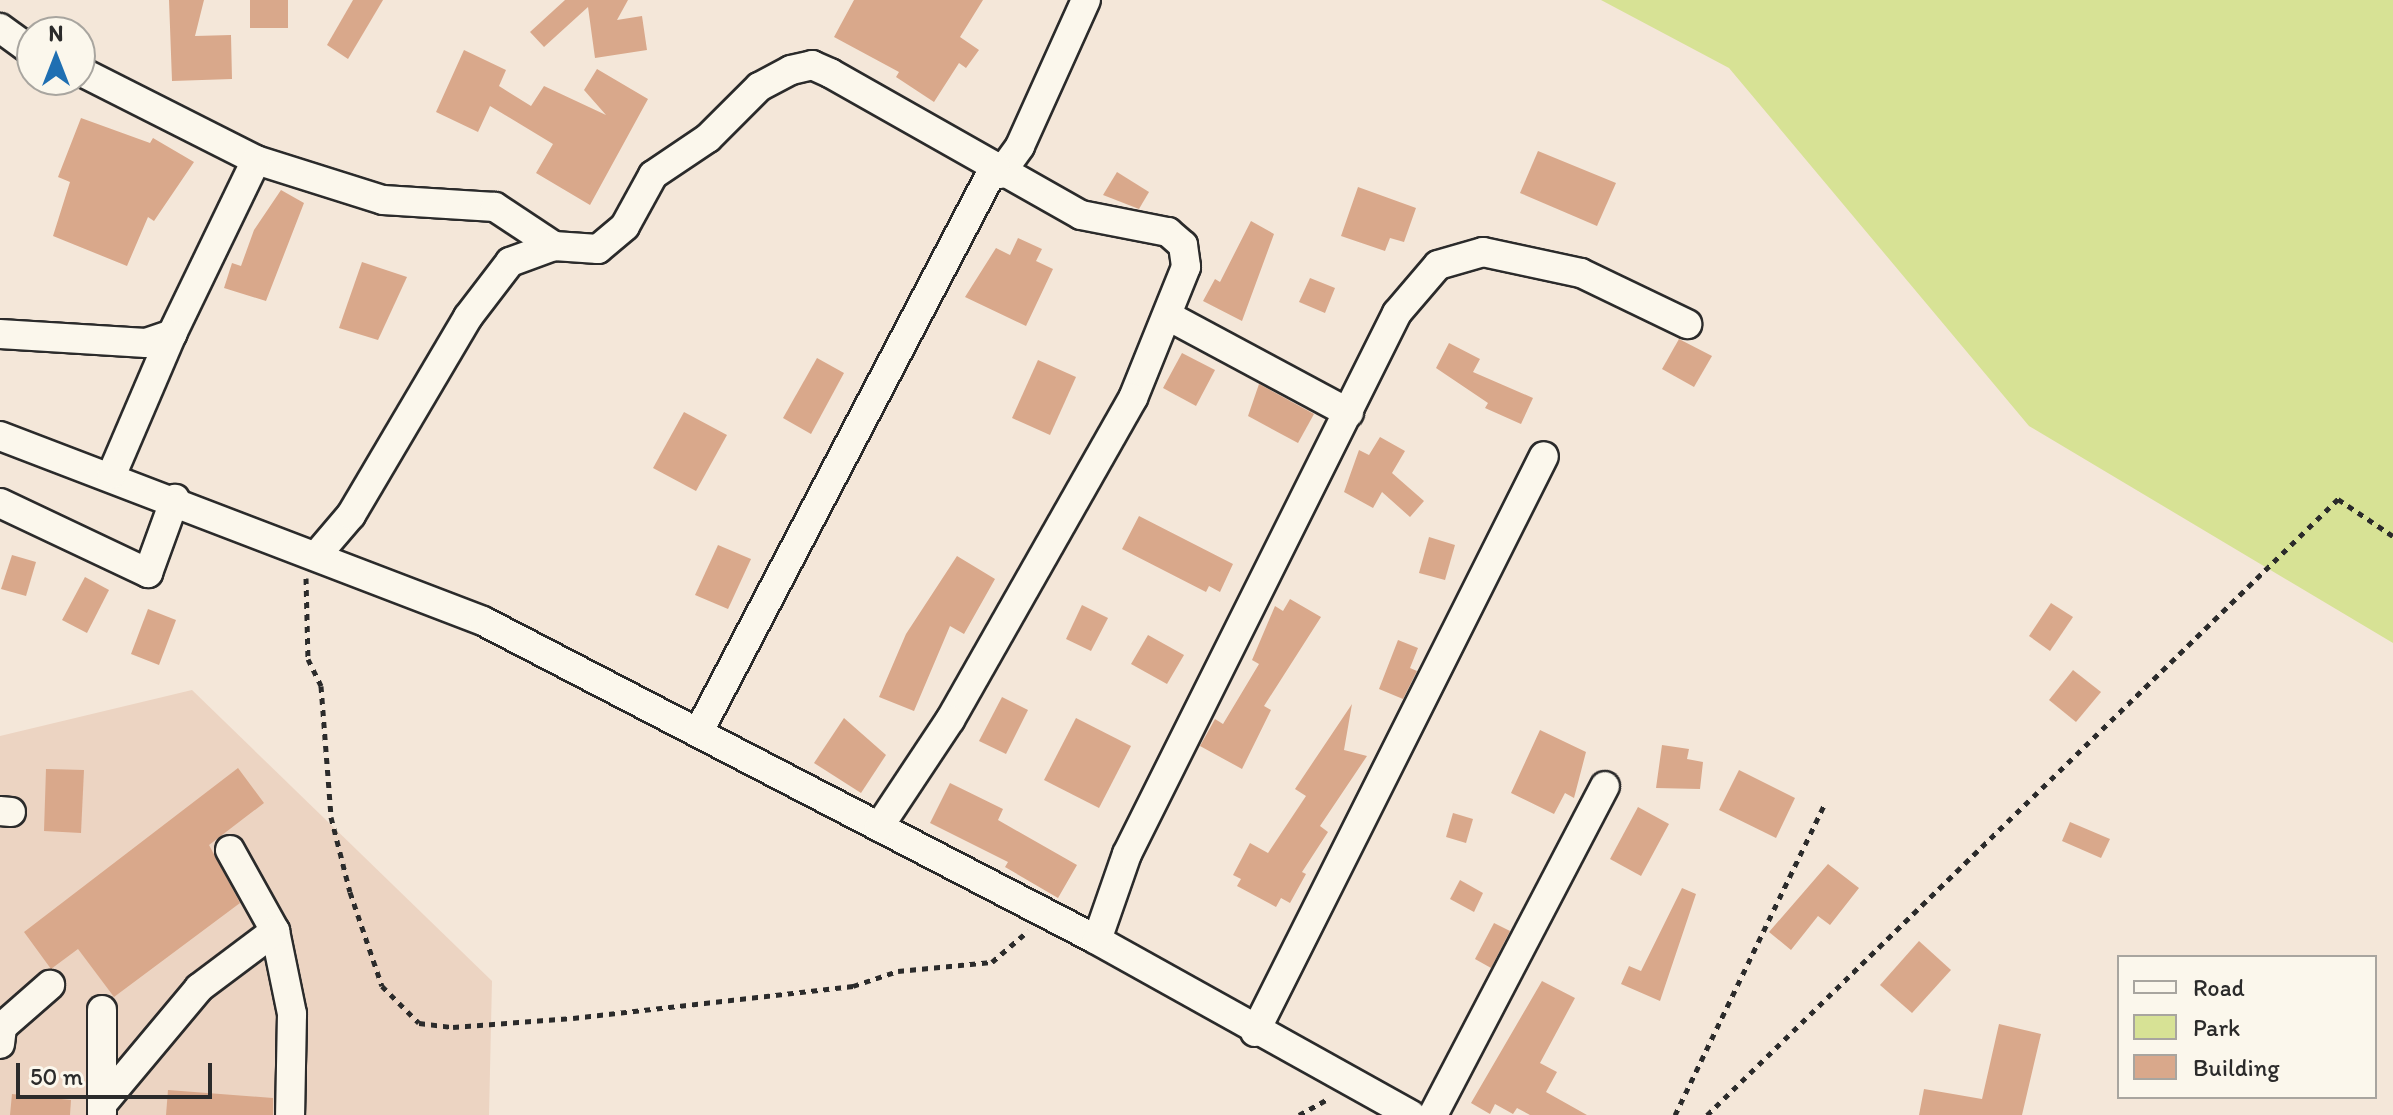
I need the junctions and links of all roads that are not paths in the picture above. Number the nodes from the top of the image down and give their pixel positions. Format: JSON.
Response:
{"nodes":[{"id":1,"x":1086,"y":0,"type":"edge"},
{"id":2,"x":96,"y":79,"type":"edge"},
{"id":3,"x":256,"y":160,"type":"junction"},
{"id":4,"x":998,"y":170,"type":"junction"},
{"id":5,"x":554,"y":246,"type":"junction"},
{"id":6,"x":1170,"y":317,"type":"junction"},
{"id":7,"x":1687,"y":324,"type":"dead end"},
{"id":8,"x":0,"y":334,"type":"edge"},
{"id":9,"x":172,"y":334,"type":"junction"},
{"id":10,"x":1349,"y":413,"type":"junction"},
{"id":11,"x":0,"y":436,"type":"edge"},
{"id":12,"x":1544,"y":456,"type":"dead end"},
{"id":13,"x":112,"y":474,"type":"junction"},
{"id":14,"x":175,"y":499,"type":"junction"},
{"id":15,"x":0,"y":503,"type":"edge"},
{"id":16,"x":311,"y":554,"type":"junction"},
{"id":17,"x":698,"y":733,"type":"junction"},
{"id":18,"x":1605,"y":786,"type":"dead end"},
{"id":19,"x":879,"y":827,"type":"junction"},
{"id":20,"x":230,"y":850,"type":"dead end"},
{"id":21,"x":275,"y":931,"type":"junction"},
{"id":22,"x":1097,"y":940,"type":"junction"},
{"id":23,"x":50,"y":985,"type":"dead end"},
{"id":24,"x":102,"y":1010,"type":"dead end"},
{"id":25,"x":1255,"y":1032,"type":"junction"},
{"id":26,"x":1,"y":1033,"type":"edge"},
{"id":27,"x":102,"y":1109,"type":"edge"},
{"id":28,"x":290,"y":1115,"type":"edge"},
{"id":29,"x":1411,"y":1115,"type":"edge"},
{"id":30,"x":1433,"y":1115,"type":"edge"}],
"edges":[{"from":1,"to":4,"type":"street"},
{"from":2,"to":3,"type":"street"},
{"from":3,"to":5,"type":"street"},
{"from":3,"to":9,"type":"street"},
{"from":4,"to":5,"type":"street"},
{"from":4,"to":6,"type":"street"},
{"from":4,"to":17,"type":"street"},
{"from":5,"to":16,"type":"street"},
{"from":6,"to":10,"type":"street"},
{"from":6,"to":19,"type":"street"},
{"from":7,"to":10,"type":"street"},
{"from":8,"to":9,"type":"street"},
{"from":9,"to":13,"type":"street"},
{"from":10,"to":22,"type":"street"},
{"from":11,"to":13,"type":"street"},
{"from":12,"to":25,"type":"street"},
{"from":13,"to":14,"type":"street"},
{"from":14,"to":15,"type":"street"},
{"from":14,"to":16,"type":"street"},
{"from":16,"to":17,"type":"street"},
{"from":17,"to":19,"type":"street"},
{"from":18,"to":30,"type":"street"},
{"from":19,"to":22,"type":"street"},
{"from":20,"to":21,"type":"street"},
{"from":21,"to":27,"type":"street"},
{"from":21,"to":28,"type":"street"},
{"from":22,"to":25,"type":"street"},
{"from":23,"to":26,"type":"street"},
{"from":24,"to":27,"type":"street"},
{"from":25,"to":29,"type":"street"}]}
